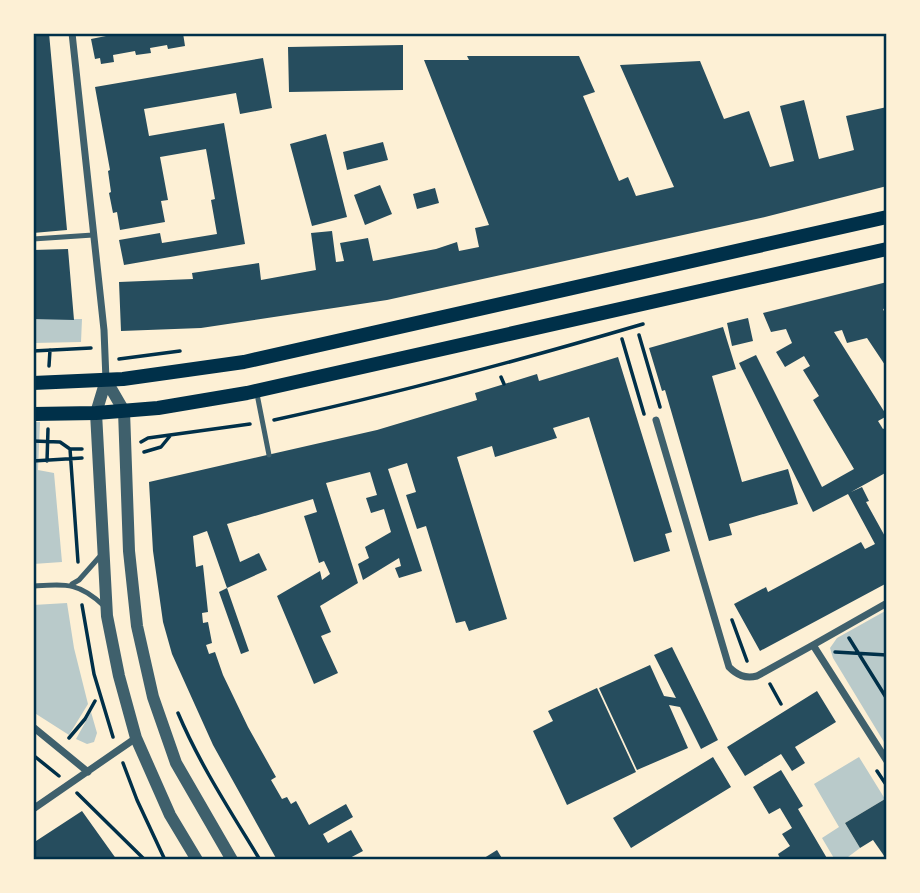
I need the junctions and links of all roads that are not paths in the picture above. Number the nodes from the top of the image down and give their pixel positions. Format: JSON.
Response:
{"nodes":[{"id":1,"x":72,"y":33,"type":"edge"},
{"id":2,"x":887,"y":217,"type":"edge"},
{"id":3,"x":93,"y":235,"type":"junction"},
{"id":4,"x":33,"y":239,"type":"edge"},
{"id":5,"x":887,"y":249,"type":"edge"},
{"id":6,"x":106,"y":380,"type":"junction"},
{"id":7,"x":33,"y":383,"type":"edge"},
{"id":8,"x":256,"y":390,"type":"junction"},
{"id":9,"x":124,"y":411,"type":"junction"},
{"id":10,"x":96,"y":413,"type":"junction"},
{"id":11,"x":33,"y":414,"type":"edge"},
{"id":12,"x":660,"y":419,"type":"road end"},
{"id":13,"x":269,"y":455,"type":"dead end"},
{"id":14,"x":102,"y":554,"type":"junction"},
{"id":15,"x":72,"y":584,"type":"junction"},
{"id":16,"x":33,"y":586,"type":"edge"},
{"id":17,"x":887,"y":603,"type":"edge"},
{"id":18,"x":106,"y":608,"type":"junction"},
{"id":19,"x":813,"y":645,"type":"junction"},
{"id":20,"x":33,"y":727,"type":"edge"},
{"id":21,"x":136,"y":738,"type":"junction"},
{"id":22,"x":887,"y":761,"type":"edge"},
{"id":23,"x":88,"y":772,"type":"junction"},
{"id":24,"x":33,"y":809,"type":"edge"},
{"id":25,"x":197,"y":860,"type":"edge"},
{"id":26,"x":232,"y":860,"type":"edge"}],
"edges":[{"from":1,"to":3,"type":"street"},
{"from":2,"to":6,"type":"main road"},
{"from":3,"to":4,"type":"lane"},
{"from":3,"to":6,"type":"street"},
{"from":5,"to":8,"type":"main road"},
{"from":6,"to":7,"type":"main road"},
{"from":6,"to":9,"type":"street"},
{"from":6,"to":10,"type":"street"},
{"from":8,"to":9,"type":"main road"},
{"from":8,"to":13,"type":"lane"},
{"from":9,"to":10,"type":"main road"},
{"from":9,"to":26,"type":"street"},
{"from":10,"to":11,"type":"main road"},
{"from":10,"to":14,"type":"street"},
{"from":12,"to":19,"type":"street"},
{"from":14,"to":15,"type":"lane"},
{"from":14,"to":18,"type":"street"},
{"from":15,"to":16,"type":"lane"},
{"from":15,"to":18,"type":"lane"},
{"from":17,"to":19,"type":"street"},
{"from":18,"to":21,"type":"street"},
{"from":19,"to":22,"type":"street"},
{"from":20,"to":23,"type":"street"},
{"from":21,"to":23,"type":"street"},
{"from":21,"to":25,"type":"street"},
{"from":23,"to":24,"type":"street"}]}
